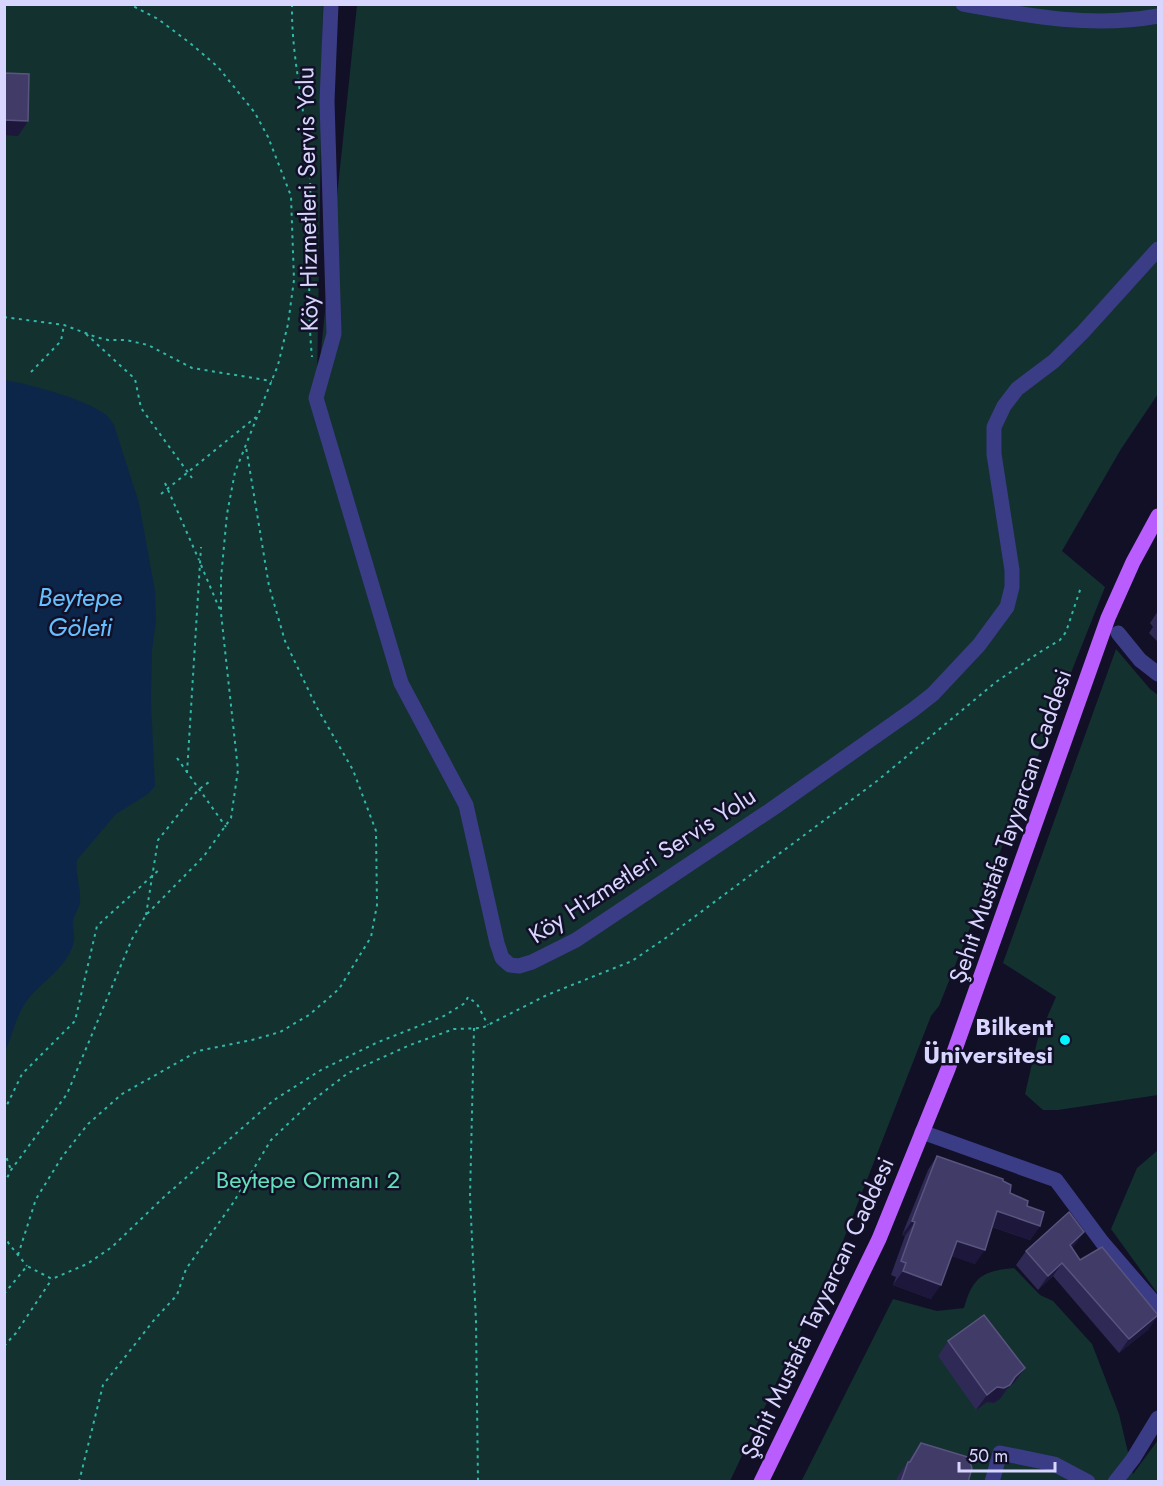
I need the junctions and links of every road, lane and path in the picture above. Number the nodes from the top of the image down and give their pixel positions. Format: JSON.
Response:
{"nodes":[{"id":1,"x":129,"y":4,"type":"edge"},
{"id":2,"x":292,"y":4,"type":"edge"},
{"id":3,"x":331,"y":4,"type":"edge"},
{"id":4,"x":963,"y":4,"type":"edge"},
{"id":5,"x":1158,"y":16,"type":"edge"},
{"id":6,"x":1158,"y":249,"type":"edge"},
{"id":7,"x":4,"y":317,"type":"edge"},
{"id":8,"x":64,"y":325,"type":"junction"},
{"id":9,"x":84,"y":332,"type":"junction"},
{"id":10,"x":313,"y":366,"type":"dead end"},
{"id":11,"x":31,"y":372,"type":"dead end"},
{"id":12,"x":272,"y":381,"type":"junction"},
{"id":13,"x":258,"y":415,"type":"junction"},
{"id":14,"x":246,"y":444,"type":"junction"},
{"id":15,"x":188,"y":472,"type":"junction"},
{"id":16,"x":192,"y":478,"type":"dead end"},
{"id":17,"x":165,"y":483,"type":"dead end"},
{"id":18,"x":168,"y":488,"type":"junction"},
{"id":19,"x":161,"y":494,"type":"dead end"},
{"id":20,"x":1158,"y":516,"type":"edge"},
{"id":21,"x":201,"y":547,"type":"dead end"},
{"id":22,"x":200,"y":563,"type":"junction"},
{"id":23,"x":1081,"y":587,"type":"dead end"},
{"id":24,"x":221,"y":612,"type":"junction"},
{"id":25,"x":1118,"y":633,"type":"dead end"},
{"id":26,"x":1158,"y":674,"type":"edge"},
{"id":27,"x":177,"y":758,"type":"dead end"},
{"id":28,"x":187,"y":773,"type":"junction"},
{"id":29,"x":209,"y":782,"type":"dead end"},
{"id":30,"x":198,"y":790,"type":"junction"},
{"id":31,"x":226,"y":827,"type":"junction"},
{"id":32,"x":161,"y":868,"type":"dead end"},
{"id":33,"x":152,"y":876,"type":"junction"},
{"id":34,"x":146,"y":915,"type":"junction"},
{"id":35,"x":488,"y":1025,"type":"junction"},
{"id":36,"x":474,"y":1028,"type":"junction"},
{"id":37,"x":4,"y":1112,"type":"edge"},
{"id":38,"x":922,"y":1132,"type":"junction"},
{"id":39,"x":4,"y":1150,"type":"edge"},
{"id":40,"x":11,"y":1170,"type":"junction"},
{"id":41,"x":4,"y":1184,"type":"edge"},
{"id":42,"x":4,"y":1235,"type":"edge"},
{"id":43,"x":18,"y":1255,"type":"junction"},
{"id":44,"x":27,"y":1266,"type":"junction"},
{"id":45,"x":52,"y":1279,"type":"junction"},
{"id":46,"x":4,"y":1294,"type":"edge"},
{"id":47,"x":1158,"y":1307,"type":"edge"},
{"id":48,"x":4,"y":1346,"type":"edge"},
{"id":49,"x":1158,"y":1418,"type":"edge"},
{"id":50,"x":78,"y":1482,"type":"edge"},
{"id":51,"x":478,"y":1482,"type":"edge"},
{"id":52,"x":761,"y":1482,"type":"edge"},
{"id":53,"x":992,"y":1482,"type":"edge"},
{"id":54,"x":1088,"y":1482,"type":"edge"},
{"id":55,"x":1115,"y":1482,"type":"edge"}],
"edges":[{"from":1,"to":12,"type":"path"},
{"from":2,"to":10,"type":"path"},
{"from":3,"to":6,"type":"street","name":"Köy Hizmetleri Servis Yolu"},
{"from":4,"to":5,"type":"street"},
{"from":7,"to":8,"type":"path"},
{"from":8,"to":9,"type":"path"},
{"from":8,"to":11,"type":"path"},
{"from":9,"to":12,"type":"path"},
{"from":9,"to":15,"type":"path"},
{"from":12,"to":13,"type":"path"},
{"from":13,"to":14,"type":"path"},
{"from":13,"to":15,"type":"path"},
{"from":14,"to":24,"type":"path"},
{"from":14,"to":43,"type":"path"},
{"from":15,"to":16,"type":"path"},
{"from":15,"to":18,"type":"path"},
{"from":17,"to":18,"type":"path"},
{"from":18,"to":19,"type":"path"},
{"from":18,"to":22,"type":"path"},
{"from":20,"to":38,"type":"main road","name":"Şehit Mustafa Tayyarcan Caddesi"},
{"from":21,"to":22,"type":"path"},
{"from":22,"to":24,"type":"path"},
{"from":22,"to":28,"type":"path"},
{"from":23,"to":35,"type":"path"},
{"from":24,"to":31,"type":"path"},
{"from":25,"to":26,"type":"street"},
{"from":27,"to":28,"type":"path"},
{"from":28,"to":30,"type":"path"},
{"from":29,"to":30,"type":"path"},
{"from":30,"to":31,"type":"path"},
{"from":30,"to":33,"type":"path"},
{"from":31,"to":34,"type":"path"},
{"from":32,"to":33,"type":"path"},
{"from":33,"to":34,"type":"path"},
{"from":33,"to":37,"type":"path"},
{"from":34,"to":40,"type":"path"},
{"from":35,"to":36,"type":"path"},
{"from":35,"to":45,"type":"path"},
{"from":36,"to":50,"type":"path"},
{"from":36,"to":51,"type":"path"},
{"from":38,"to":47,"type":"street"},
{"from":38,"to":52,"type":"main road","name":"Şehit Mustafa Tayyarcan Caddesi"},
{"from":39,"to":40,"type":"path"},
{"from":40,"to":41,"type":"path"},
{"from":42,"to":43,"type":"path"},
{"from":43,"to":44,"type":"path"},
{"from":44,"to":45,"type":"path"},
{"from":44,"to":46,"type":"path"},
{"from":45,"to":48,"type":"path"},
{"from":49,"to":55,"type":"street"},
{"from":53,"to":54,"type":"street"}]}
